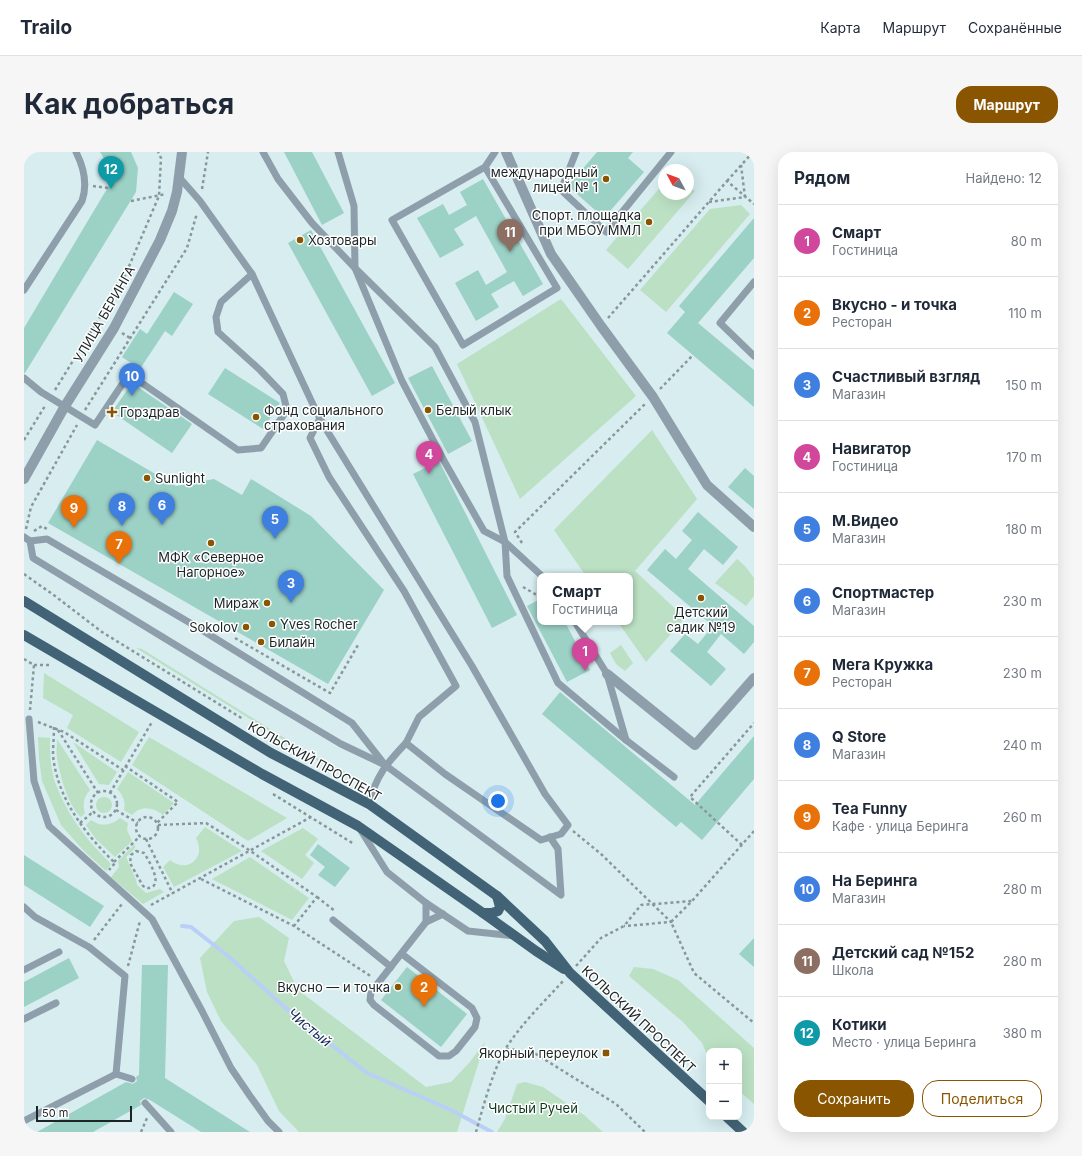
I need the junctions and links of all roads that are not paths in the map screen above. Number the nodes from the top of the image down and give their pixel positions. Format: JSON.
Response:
{"nodes":[{"id":1,"x":76,"y":152,"type":"edge"},
{"id":2,"x":182,"y":152,"type":"edge"},
{"id":3,"x":263,"y":152,"type":"edge"},
{"id":4,"x":338,"y":152,"type":"edge"},
{"id":5,"x":495,"y":152,"type":"edge"},
{"id":6,"x":506,"y":152,"type":"edge"},
{"id":7,"x":576,"y":152,"type":"edge"},
{"id":8,"x":671,"y":152,"type":"edge"},
{"id":9,"x":486,"y":167,"type":"junction"},
{"id":10,"x":179,"y":177,"type":"junction"},
{"id":11,"x":355,"y":268,"type":"junction"},
{"id":12,"x":252,"y":274,"type":"junction"},
{"id":13,"x":754,"y":282,"type":"edge"},
{"id":14,"x":24,"y":290,"type":"edge"},
{"id":15,"x":754,"y":356,"type":"edge"},
{"id":16,"x":24,"y":378,"type":"edge"},
{"id":17,"x":65,"y":406,"type":"junction"},
{"id":18,"x":320,"y":418,"type":"junction"},
{"id":19,"x":24,"y":479,"type":"edge"},
{"id":20,"x":754,"y":527,"type":"edge"},
{"id":21,"x":26,"y":538,"type":"edge"},
{"id":22,"x":504,"y":542,"type":"junction"},
{"id":23,"x":539,"y":573,"type":"edge"},
{"id":24,"x":24,"y":601,"type":"edge"},
{"id":25,"x":577,"y":625,"type":"edge"},
{"id":26,"x":24,"y":635,"type":"edge"},
{"id":27,"x":606,"y":674,"type":"junction"},
{"id":28,"x":754,"y":678,"type":"edge"},
{"id":29,"x":28,"y":719,"type":"road end"},
{"id":30,"x":626,"y":740,"type":"junction"},
{"id":31,"x":406,"y":743,"type":"junction"},
{"id":32,"x":385,"y":765,"type":"junction"},
{"id":33,"x":674,"y":777,"type":"dead end"},
{"id":34,"x":369,"y":804,"type":"junction"},
{"id":35,"x":358,"y":826,"type":"junction"},
{"id":36,"x":550,"y":837,"type":"junction"},
{"id":37,"x":497,"y":896,"type":"junction"},
{"id":38,"x":426,"y":903,"type":"junction"},
{"id":39,"x":24,"y":907,"type":"edge"},
{"id":40,"x":483,"y":912,"type":"junction"},
{"id":41,"x":443,"y":914,"type":"junction"},
{"id":42,"x":333,"y":920,"type":"dead end"},
{"id":43,"x":426,"y":922,"type":"junction"},
{"id":44,"x":516,"y":937,"type":"junction"},
{"id":45,"x":59,"y":952,"type":"dead end"},
{"id":46,"x":402,"y":954,"type":"junction"},
{"id":47,"x":392,"y":967,"type":"junction"},
{"id":48,"x":24,"y":970,"type":"edge"},
{"id":49,"x":570,"y":972,"type":"junction"},
{"id":50,"x":56,"y":1003,"type":"dead end"},
{"id":51,"x":24,"y":1019,"type":"edge"},
{"id":52,"x":116,"y":1074,"type":"junction"},
{"id":53,"x":132,"y":1079,"type":"dead end"},
{"id":54,"x":706,"y":1098,"type":"edge"},
{"id":55,"x":145,"y":1103,"type":"dead end"},
{"id":56,"x":730,"y":1120,"type":"edge"},
{"id":57,"x":24,"y":1121,"type":"edge"},
{"id":58,"x":171,"y":1132,"type":"edge"},
{"id":59,"x":279,"y":1132,"type":"edge"},
{"id":60,"x":743,"y":1132,"type":"edge"}],
"edges":[{"from":1,"to":14,"type":"lane"},
{"from":2,"to":10,"type":"street","name":"УЛИЦА БЕРИНГА"},
{"from":3,"to":11,"type":"lane"},
{"from":4,"to":11,"type":"lane"},
{"from":5,"to":9,"type":"lane"},
{"from":6,"to":20,"type":"street"},
{"from":7,"to":8,"type":"lane"},
{"from":9,"to":9,"type":"lane"},
{"from":10,"to":12,"type":"lane"},
{"from":10,"to":17,"type":"street","name":"УЛИЦА БЕРИНГА"},
{"from":11,"to":22,"type":"lane"},
{"from":11,"to":22,"type":"lane"},
{"from":12,"to":17,"type":"lane"},
{"from":12,"to":18,"type":"lane"},
{"from":13,"to":15,"type":"lane"},
{"from":16,"to":17,"type":"lane"},
{"from":17,"to":19,"type":"street","name":"УЛИЦА БЕРИНГА"},
{"from":18,"to":31,"type":"lane"},
{"from":18,"to":36,"type":"lane"},
{"from":21,"to":32,"type":"lane"},
{"from":21,"to":32,"type":"lane"},
{"from":22,"to":23,"type":"lane"},
{"from":22,"to":30,"type":"lane"},
{"from":24,"to":34,"type":"main road","name":"КОЛЬСКИЙ ПРОСПЕКТ"},
{"from":25,"to":27,"type":"lane"},
{"from":26,"to":35,"type":"main road","name":"КОЛЬСКИЙ ПРОСПЕКТ"},
{"from":27,"to":28,"type":"street"},
{"from":27,"to":30,"type":"lane"},
{"from":29,"to":59,"type":"lane"},
{"from":30,"to":33,"type":"lane"},
{"from":31,"to":32,"type":"lane"},
{"from":31,"to":36,"type":"lane"},
{"from":32,"to":34,"type":"lane"},
{"from":32,"to":36,"type":"lane"},
{"from":34,"to":37,"type":"main road","name":"КОЛЬСКИЙ ПРОСПЕКТ"},
{"from":35,"to":38,"type":"lane"},
{"from":35,"to":40,"type":"main road","name":"КОЛЬСКИЙ ПРОСПЕКТ"},
{"from":37,"to":40,"type":"main road"},
{"from":37,"to":49,"type":"main road","name":"КОЛЬСКИЙ ПРОСПЕКТ"},
{"from":38,"to":41,"type":"lane"},
{"from":38,"to":43,"type":"lane"},
{"from":39,"to":52,"type":"lane"},
{"from":40,"to":44,"type":"main road","name":"КОЛЬСКИЙ ПРОСПЕКТ"},
{"from":41,"to":43,"type":"lane"},
{"from":41,"to":44,"type":"lane"},
{"from":42,"to":47,"type":"lane"},
{"from":43,"to":46,"type":"lane"},
{"from":44,"to":49,"type":"main road","name":"КОЛЬСКИЙ ПРОСПЕКТ"},
{"from":45,"to":48,"type":"lane"},
{"from":46,"to":47,"type":"lane"},
{"from":46,"to":47,"type":"lane"},
{"from":49,"to":54,"type":"main road","name":"КОЛЬСКИЙ ПРОСПЕКТ"},
{"from":50,"to":51,"type":"lane"},
{"from":52,"to":53,"type":"lane"},
{"from":52,"to":57,"type":"lane"},
{"from":55,"to":58,"type":"lane"},
{"from":56,"to":60,"type":"main road"}]}
